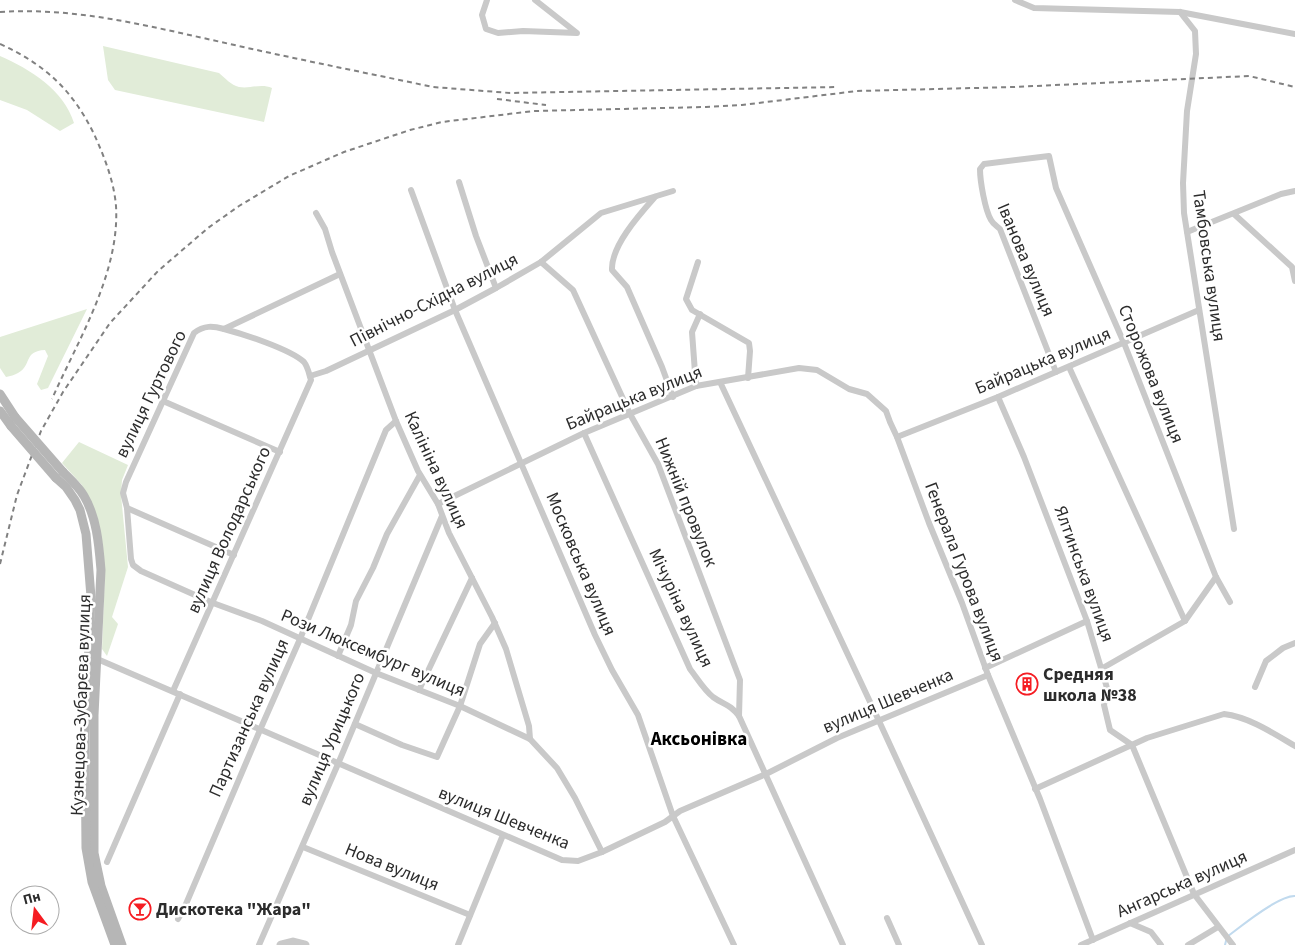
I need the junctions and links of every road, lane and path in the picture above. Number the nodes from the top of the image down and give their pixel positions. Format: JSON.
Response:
{"nodes":[{"id":1,"x":487,"y":0,"type":"edge"},
{"id":2,"x":535,"y":0,"type":"edge"},
{"id":3,"x":1015,"y":0,"type":"edge"},
{"id":4,"x":1180,"y":12,"type":"junction"},
{"id":5,"x":1295,"y":34,"type":"edge"},
{"id":6,"x":1050,"y":156,"type":"joint"},
{"id":7,"x":459,"y":182,"type":"dead end"},
{"id":8,"x":411,"y":190,"type":"dead end"},
{"id":9,"x":673,"y":191,"type":"dead end"},
{"id":10,"x":1295,"y":191,"type":"edge"},
{"id":11,"x":656,"y":196,"type":"junction"},
{"id":12,"x":316,"y":213,"type":"dead end"},
{"id":13,"x":1234,"y":214,"type":"junction"},
{"id":14,"x":1187,"y":232,"type":"junction"},
{"id":15,"x":541,"y":262,"type":"junction"},
{"id":16,"x":698,"y":262,"type":"dead end"},
{"id":17,"x":340,"y":274,"type":"junction"},
{"id":18,"x":1295,"y":281,"type":"edge"},
{"id":19,"x":496,"y":288,"type":"junction"},
{"id":20,"x":455,"y":310,"type":"junction"},
{"id":21,"x":1199,"y":310,"type":"junction"},
{"id":22,"x":700,"y":314,"type":"junction"},
{"id":23,"x":224,"y":329,"type":"junction"},
{"id":24,"x":1124,"y":343,"type":"junction"},
{"id":25,"x":369,"y":350,"type":"junction"},
{"id":26,"x":1068,"y":367,"type":"junction"},
{"id":27,"x":1056,"y":372,"type":"junction"},
{"id":28,"x":310,"y":378,"type":"junction"},
{"id":29,"x":748,"y":378,"type":"junction"},
{"id":30,"x":720,"y":382,"type":"junction"},
{"id":31,"x":696,"y":386,"type":"junction"},
{"id":32,"x":849,"y":389,"type":"joint"},
{"id":33,"x":0,"y":394,"type":"edge"},
{"id":34,"x":673,"y":397,"type":"junction"},
{"id":35,"x":998,"y":397,"type":"junction"},
{"id":36,"x":163,"y":401,"type":"junction"},
{"id":37,"x":0,"y":411,"type":"edge"},
{"id":38,"x":630,"y":414,"type":"junction"},
{"id":39,"x":396,"y":421,"type":"junction"},
{"id":40,"x":584,"y":433,"type":"junction"},
{"id":41,"x":897,"y":436,"type":"junction"},
{"id":42,"x":280,"y":452,"type":"junction"},
{"id":43,"x":522,"y":463,"type":"junction"},
{"id":44,"x":60,"y":475,"type":"junction"},
{"id":45,"x":420,"y":475,"type":"junction"},
{"id":46,"x":438,"y":504,"type":"junction"},
{"id":47,"x":127,"y":508,"type":"junction"},
{"id":48,"x":442,"y":516,"type":"junction"},
{"id":49,"x":1234,"y":529,"type":"dead end"},
{"id":50,"x":234,"y":555,"type":"junction"},
{"id":51,"x":1216,"y":577,"type":"junction"},
{"id":52,"x":472,"y":578,"type":"junction"},
{"id":53,"x":1230,"y":602,"type":"dead end"},
{"id":54,"x":213,"y":603,"type":"junction"},
{"id":55,"x":1088,"y":621,"type":"junction"},
{"id":56,"x":1185,"y":621,"type":"junction"},
{"id":57,"x":495,"y":624,"type":"junction"},
{"id":58,"x":300,"y":640,"type":"junction"},
{"id":59,"x":1295,"y":643,"type":"edge"},
{"id":60,"x":338,"y":656,"type":"junction"},
{"id":61,"x":92,"y":657,"type":"junction"},
{"id":62,"x":985,"y":668,"type":"junction"},
{"id":63,"x":1101,"y":669,"type":"junction"},
{"id":64,"x":376,"y":673,"type":"junction"},
{"id":65,"x":988,"y":675,"type":"junction"},
{"id":66,"x":1255,"y":687,"type":"dead end"},
{"id":67,"x":419,"y":690,"type":"junction"},
{"id":68,"x":173,"y":691,"type":"junction"},
{"id":69,"x":180,"y":694,"type":"junction"},
{"id":70,"x":460,"y":706,"type":"junction"},
{"id":71,"x":739,"y":716,"type":"junction"},
{"id":72,"x":880,"y":721,"type":"junction"},
{"id":73,"x":355,"y":724,"type":"junction"},
{"id":74,"x":260,"y":730,"type":"junction"},
{"id":75,"x":530,"y":739,"type":"junction"},
{"id":76,"x":1132,"y":745,"type":"junction"},
{"id":77,"x":1295,"y":746,"type":"edge"},
{"id":78,"x":338,"y":764,"type":"junction"},
{"id":79,"x":766,"y":774,"type":"junction"},
{"id":80,"x":1036,"y":789,"type":"junction"},
{"id":81,"x":673,"y":816,"type":"junction"},
{"id":82,"x":503,"y":835,"type":"junction"},
{"id":83,"x":303,"y":848,"type":"junction"},
{"id":84,"x":1295,"y":850,"type":"edge"},
{"id":85,"x":602,"y":852,"type":"junction"},
{"id":86,"x":107,"y":862,"type":"dead end"},
{"id":87,"x":1194,"y":894,"type":"junction"},
{"id":88,"x":470,"y":915,"type":"junction"},
{"id":89,"x":178,"y":918,"type":"dead end"},
{"id":90,"x":887,"y":918,"type":"dead end"},
{"id":91,"x":1130,"y":923,"type":"junction"},
{"id":92,"x":1218,"y":928,"type":"junction"},
{"id":93,"x":1093,"y":940,"type":"junction"},
{"id":94,"x":114,"y":945,"type":"edge"},
{"id":95,"x":122,"y":945,"type":"edge"},
{"id":96,"x":259,"y":945,"type":"edge"},
{"id":97,"x":281,"y":945,"type":"edge"},
{"id":98,"x":305,"y":945,"type":"edge"},
{"id":99,"x":458,"y":945,"type":"edge"},
{"id":100,"x":734,"y":945,"type":"edge"},
{"id":101,"x":843,"y":945,"type":"edge"},
{"id":102,"x":899,"y":945,"type":"edge"},
{"id":103,"x":982,"y":945,"type":"edge"},
{"id":104,"x":1081,"y":945,"type":"edge"},
{"id":105,"x":1161,"y":945,"type":"edge"},
{"id":106,"x":1188,"y":945,"type":"edge"},
{"id":107,"x":1233,"y":945,"type":"edge"}],
"edges":[{"from":1,"to":2,"type":"street"},
{"from":3,"to":4,"type":"street"},
{"from":4,"to":5,"type":"street"},
{"from":4,"to":14,"type":"street","name":"Тамбовська вулиця"},
{"from":6,"to":24,"type":"street","name":"Сторожова вулиця"},
{"from":6,"to":27,"type":"street","name":"Іванова вулиця"},
{"from":7,"to":19,"type":"street"},
{"from":8,"to":20,"type":"street","name":"Московська вулиця"},
{"from":9,"to":11,"type":"street","name":"Північно-Східна вулиця"},
{"from":10,"to":13,"type":"street"},
{"from":11,"to":15,"type":"street","name":"Північно-Східна вулиця"},
{"from":11,"to":34,"type":"street"},
{"from":12,"to":17,"type":"street","name":"Калініна вулиця"},
{"from":13,"to":14,"type":"street"},
{"from":13,"to":18,"type":"street"},
{"from":14,"to":21,"type":"street","name":"Тамбовська вулиця"},
{"from":15,"to":19,"type":"street","name":"Північно-Східна вулиця"},
{"from":15,"to":38,"type":"street","name":"Нижній провулок"},
{"from":16,"to":22,"type":"street"},
{"from":17,"to":23,"type":"street","name":"вулиця Гуртового"},
{"from":17,"to":25,"type":"street","name":"Калініна вулиця"},
{"from":19,"to":20,"type":"street","name":"Північно-Східна вулиця"},
{"from":20,"to":25,"type":"street","name":"Північно-Східна вулиця"},
{"from":20,"to":43,"type":"street","name":"Московська вулиця"},
{"from":21,"to":24,"type":"street","name":"Байрацька вулиця"},
{"from":21,"to":49,"type":"street","name":"Тамбовська вулиця"},
{"from":22,"to":29,"type":"street"},
{"from":22,"to":31,"type":"street"},
{"from":23,"to":28,"type":"street"},
{"from":23,"to":36,"type":"street","name":"вулиця Гуртового"},
{"from":24,"to":26,"type":"street","name":"Байрацька вулиця"},
{"from":24,"to":51,"type":"street","name":"Сторожова вулиця"},
{"from":25,"to":28,"type":"street","name":"Північно-Східна вулиця"},
{"from":25,"to":39,"type":"street","name":"Калініна вулиця"},
{"from":26,"to":27,"type":"street","name":"Байрацька вулиця"},
{"from":26,"to":56,"type":"street"},
{"from":27,"to":35,"type":"street","name":"Байрацька вулиця"},
{"from":28,"to":42,"type":"street","name":"вулиця Володарського"},
{"from":29,"to":30,"type":"street","name":"Байрацька вулиця"},
{"from":29,"to":32,"type":"street","name":"Байрацька вулиця"},
{"from":30,"to":31,"type":"street","name":"Байрацька вулиця"},
{"from":30,"to":72,"type":"street"},
{"from":31,"to":34,"type":"street","name":"Байрацька вулиця"},
{"from":32,"to":41,"type":"street","name":"Генерала Гурова вулиця"},
{"from":33,"to":44,"type":"main road","bridge":true},
{"from":34,"to":38,"type":"street","name":"Байрацька вулиця"},
{"from":35,"to":41,"type":"street","name":"Байрацька вулиця"},
{"from":35,"to":55,"type":"street","name":"Ялтинська вулиця"},
{"from":36,"to":42,"type":"street"},
{"from":36,"to":47,"type":"street","name":"вулиця Гуртового"},
{"from":37,"to":44,"type":"main road","bridge":true},
{"from":38,"to":40,"type":"street","name":"Байрацька вулиця"},
{"from":38,"to":71,"type":"street","name":"Нижній провулок"},
{"from":39,"to":45,"type":"street","name":"Калініна вулиця"},
{"from":39,"to":58,"type":"street","name":"Партизанська вулиця"},
{"from":40,"to":43,"type":"street","name":"Байрацька вулиця"},
{"from":40,"to":71,"type":"street","name":"Мічуріна вулиця"},
{"from":41,"to":62,"type":"street","name":"Генерала Гурова вулиця"},
{"from":42,"to":50,"type":"street","name":"вулиця Володарського"},
{"from":43,"to":46,"type":"street","name":"Байрацька вулиця"},
{"from":43,"to":81,"type":"street","name":"Московська вулиця"},
{"from":44,"to":61,"type":"main road","name":"Кузнецова-Зубарєва вулиця"},
{"from":45,"to":46,"type":"street","name":"Калініна вулиця"},
{"from":45,"to":60,"type":"street"},
{"from":46,"to":48,"type":"street","name":"Калініна вулиця"},
{"from":47,"to":50,"type":"street"},
{"from":47,"to":54,"type":"street","name":"Рози Люксембург вулиця"},
{"from":48,"to":52,"type":"street","name":"Калініна вулиця"},
{"from":48,"to":64,"type":"street","name":"вулиця Урицького"},
{"from":50,"to":54,"type":"street","name":"вулиця Володарського"},
{"from":51,"to":53,"type":"street","name":"Сторожова вулиця"},
{"from":51,"to":56,"type":"street"},
{"from":52,"to":57,"type":"street","name":"Калініна вулиця"},
{"from":52,"to":67,"type":"street"},
{"from":54,"to":58,"type":"street","name":"Рози Люксембург вулиця"},
{"from":54,"to":68,"type":"street","name":"вулиця Володарського"},
{"from":55,"to":62,"type":"street"},
{"from":55,"to":63,"type":"street","name":"Ялтинська вулиця"},
{"from":56,"to":63,"type":"street"},
{"from":57,"to":70,"type":"street"},
{"from":57,"to":75,"type":"street","name":"Калініна вулиця"},
{"from":58,"to":60,"type":"street","name":"Рози Люксембург вулиця"},
{"from":58,"to":74,"type":"street","name":"Партизанська вулиця"},
{"from":59,"to":66,"type":"street"},
{"from":60,"to":64,"type":"street","name":"Рози Люксембург вулиця"},
{"from":61,"to":68,"type":"street","name":"вулиця Шевченка"},
{"from":61,"to":94,"type":"main road","name":"Кузнецова-Зубарєва вулиця"},
{"from":61,"to":95,"type":"main road","name":"Кузнецова-Зубарєва вулиця"},
{"from":62,"to":65,"type":"street","name":"Генерала Гурова вулиця"},
{"from":63,"to":76,"type":"street","name":"Ялтинська вулиця"},
{"from":64,"to":67,"type":"street","name":"Рози Люксембург вулиця"},
{"from":64,"to":73,"type":"street","name":"вулиця Урицького"},
{"from":65,"to":72,"type":"street","name":"вулиця Шевченка"},
{"from":65,"to":80,"type":"street","name":"Генерала Гурова вулиця"},
{"from":67,"to":70,"type":"street","name":"Рози Люксембург вулиця"},
{"from":68,"to":69,"type":"street","name":"вулиця Шевченка"},
{"from":69,"to":74,"type":"street","name":"вулиця Шевченка"},
{"from":69,"to":86,"type":"street"},
{"from":70,"to":73,"type":"street"},
{"from":70,"to":75,"type":"street","name":"Рози Люксембург вулиця"},
{"from":71,"to":79,"type":"street","name":"Мічуріна вулиця"},
{"from":72,"to":79,"type":"street","name":"вулиця Шевченка"},
{"from":72,"to":103,"type":"street"},
{"from":73,"to":78,"type":"street","name":"вулиця Урицького"},
{"from":74,"to":78,"type":"street","name":"вулиця Шевченка"},
{"from":74,"to":89,"type":"street","name":"Партизанська вулиця"},
{"from":75,"to":85,"type":"street","name":"Рози Люксембург вулиця"},
{"from":76,"to":77,"type":"street"},
{"from":76,"to":80,"type":"street"},
{"from":76,"to":87,"type":"street"},
{"from":78,"to":82,"type":"street","name":"вулиця Шевченка"},
{"from":78,"to":83,"type":"street","name":"вулиця Урицького"},
{"from":79,"to":81,"type":"street","name":"вулиця Шевченка"},
{"from":79,"to":101,"type":"street","name":"Мічуріна вулиця"},
{"from":80,"to":93,"type":"street","name":"Генерала Гурова вулиця"},
{"from":81,"to":85,"type":"street","name":"вулиця Шевченка"},
{"from":81,"to":100,"type":"street","name":"Московська вулиця"},
{"from":82,"to":85,"type":"street","name":"вулиця Шевченка"},
{"from":82,"to":88,"type":"street"},
{"from":83,"to":88,"type":"street","name":"Нова вулиця"},
{"from":83,"to":96,"type":"street","name":"вулиця Урицького"},
{"from":84,"to":87,"type":"street","name":"Ангарська вулиця"},
{"from":87,"to":91,"type":"street","name":"Ангарська вулиця"},
{"from":87,"to":92,"type":"street"},
{"from":88,"to":99,"type":"street"},
{"from":90,"to":102,"type":"street"},
{"from":91,"to":93,"type":"street","name":"Ангарська вулиця"},
{"from":91,"to":105,"type":"street"},
{"from":92,"to":106,"type":"street"},
{"from":92,"to":107,"type":"street"},
{"from":93,"to":104,"type":"street","name":"Ангарська вулиця"},
{"from":97,"to":98,"type":"street"}]}
